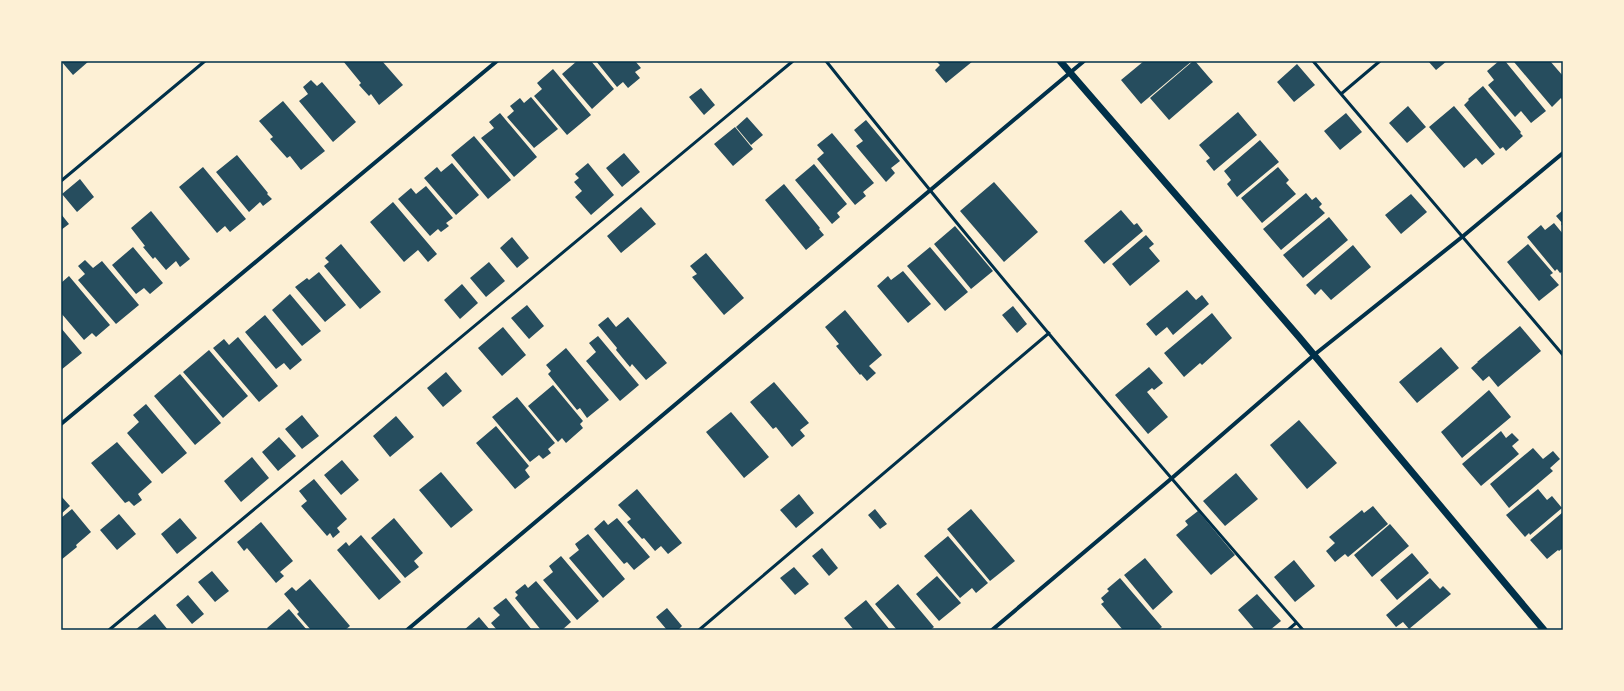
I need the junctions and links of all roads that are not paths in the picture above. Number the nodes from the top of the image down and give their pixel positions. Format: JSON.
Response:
{"nodes":[{"id":1,"x":205,"y":61,"type":"edge"},
{"id":2,"x":497,"y":61,"type":"edge"},
{"id":3,"x":793,"y":61,"type":"edge"},
{"id":4,"x":826,"y":61,"type":"edge"},
{"id":5,"x":1060,"y":61,"type":"edge"},
{"id":6,"x":1084,"y":61,"type":"edge"},
{"id":7,"x":1313,"y":61,"type":"edge"},
{"id":8,"x":1380,"y":61,"type":"edge"},
{"id":9,"x":1070,"y":72,"type":"junction"},
{"id":10,"x":1341,"y":94,"type":"junction"},
{"id":11,"x":1563,"y":153,"type":"edge"},
{"id":12,"x":61,"y":181,"type":"edge"},
{"id":13,"x":929,"y":191,"type":"junction"},
{"id":14,"x":1462,"y":237,"type":"junction"},
{"id":15,"x":1049,"y":333,"type":"junction"},
{"id":16,"x":1314,"y":355,"type":"junction"},
{"id":17,"x":1563,"y":355,"type":"edge"},
{"id":18,"x":61,"y":424,"type":"edge"},
{"id":19,"x":1172,"y":478,"type":"junction"},
{"id":20,"x":1296,"y":623,"type":"junction"},
{"id":21,"x":109,"y":630,"type":"edge"},
{"id":22,"x":407,"y":630,"type":"edge"},
{"id":23,"x":699,"y":630,"type":"edge"},
{"id":24,"x":992,"y":630,"type":"edge"},
{"id":25,"x":1288,"y":630,"type":"edge"},
{"id":26,"x":1303,"y":630,"type":"edge"},
{"id":27,"x":1544,"y":630,"type":"edge"}],
"edges":[{"from":1,"to":12,"type":"lane"},
{"from":2,"to":18,"type":"street"},
{"from":3,"to":21,"type":"lane"},
{"from":4,"to":13,"type":"lane"},
{"from":5,"to":9,"type":"street"},
{"from":6,"to":9,"type":"street"},
{"from":7,"to":10,"type":"lane"},
{"from":8,"to":10,"type":"lane"},
{"from":9,"to":13,"type":"street"},
{"from":9,"to":16,"type":"street"},
{"from":10,"to":14,"type":"lane"},
{"from":11,"to":14,"type":"street"},
{"from":13,"to":15,"type":"lane"},
{"from":13,"to":22,"type":"street"},
{"from":14,"to":16,"type":"street"},
{"from":14,"to":17,"type":"lane"},
{"from":15,"to":19,"type":"lane"},
{"from":15,"to":23,"type":"lane"},
{"from":16,"to":19,"type":"street"},
{"from":16,"to":27,"type":"street"},
{"from":19,"to":20,"type":"lane"},
{"from":19,"to":24,"type":"street"},
{"from":20,"to":25,"type":"lane"},
{"from":20,"to":26,"type":"lane"}]}
